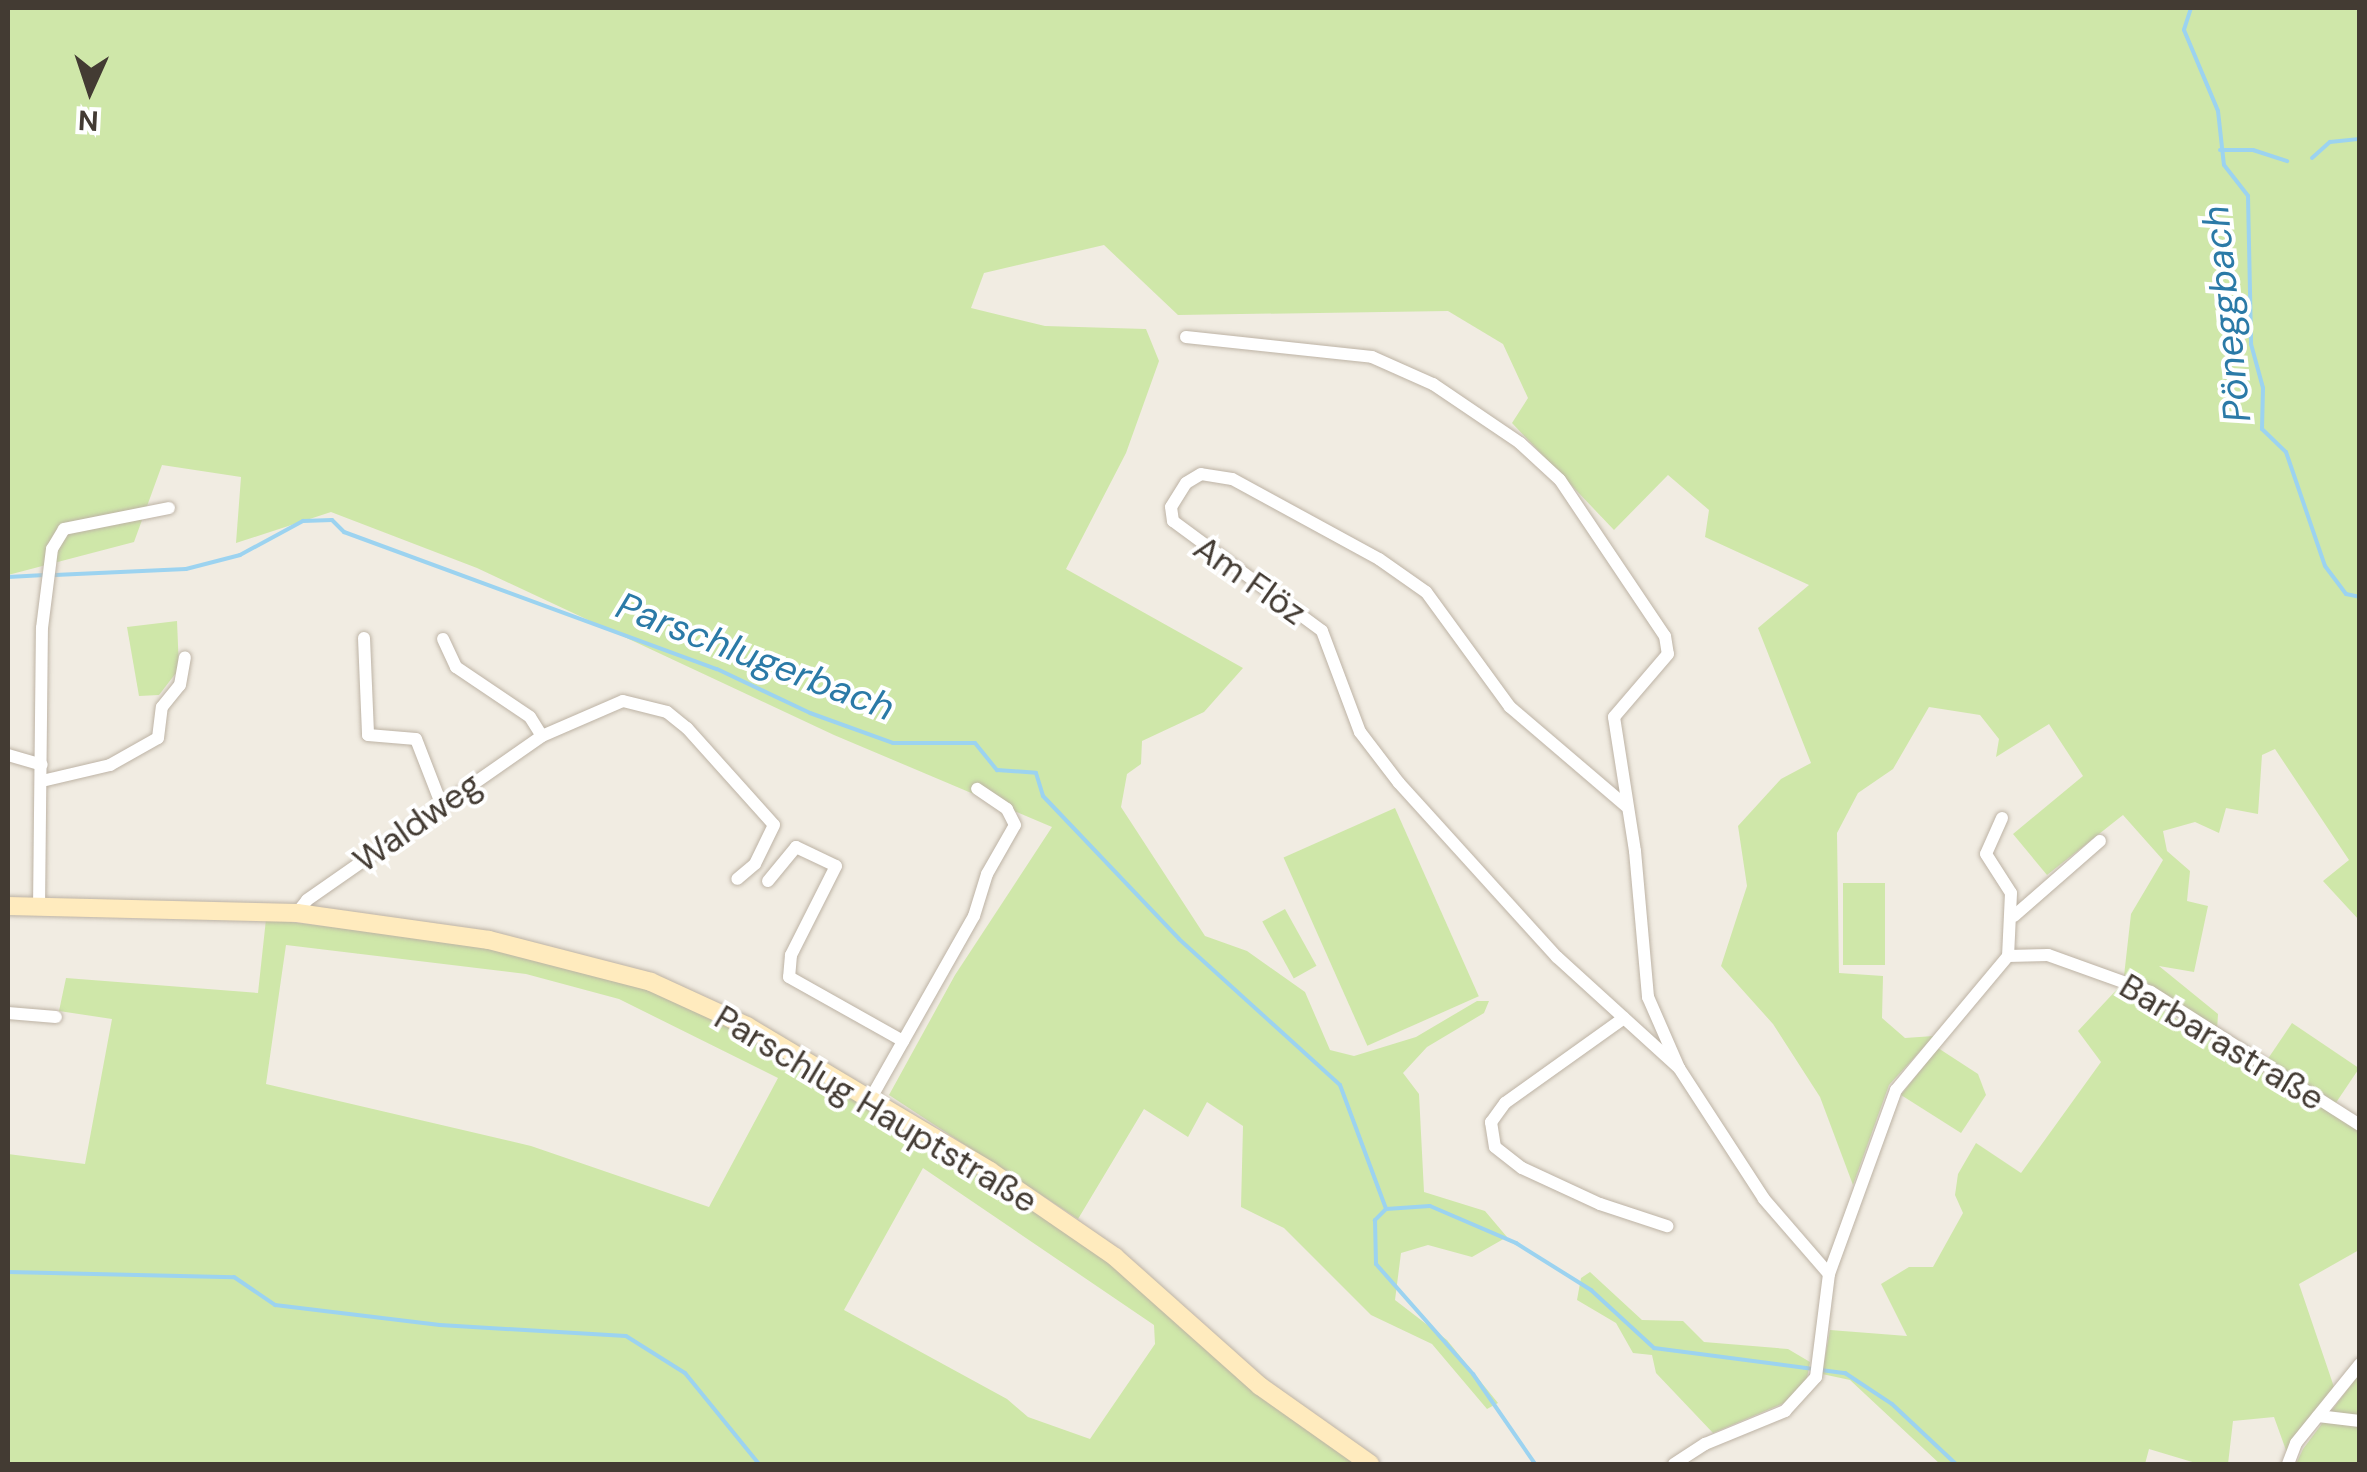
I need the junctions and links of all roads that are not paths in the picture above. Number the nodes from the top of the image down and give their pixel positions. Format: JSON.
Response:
{"nodes":[{"id":1,"x":1186,"y":337,"type":"dead end"},
{"id":2,"x":169,"y":508,"type":"dead end"},
{"id":3,"x":364,"y":638,"type":"dead end"},
{"id":4,"x":443,"y":639,"type":"dead end"},
{"id":5,"x":186,"y":657,"type":"dead end"},
{"id":6,"x":542,"y":736,"type":"junction"},
{"id":7,"x":8,"y":755,"type":"edge"},
{"id":8,"x":42,"y":765,"type":"junction"},
{"id":9,"x":42,"y":781,"type":"junction"},
{"id":10,"x":976,"y":789,"type":"dead end"},
{"id":11,"x":442,"y":806,"type":"junction"},
{"id":12,"x":1626,"y":806,"type":"junction"},
{"id":13,"x":2002,"y":818,"type":"dead end"},
{"id":14,"x":2100,"y":840,"type":"dead end"},
{"id":15,"x":737,"y":879,"type":"dead end"},
{"id":16,"x":768,"y":881,"type":"dead end"},
{"id":17,"x":8,"y":906,"type":"edge"},
{"id":18,"x":39,"y":909,"type":"junction"},
{"id":19,"x":297,"y":914,"type":"junction"},
{"id":20,"x":2014,"y":916,"type":"junction"},
{"id":21,"x":2008,"y":956,"type":"junction"},
{"id":22,"x":8,"y":1012,"type":"edge"},
{"id":23,"x":56,"y":1017,"type":"dead end"},
{"id":24,"x":1624,"y":1018,"type":"junction"},
{"id":25,"x":903,"y":1041,"type":"junction"},
{"id":26,"x":1679,"y":1068,"type":"junction"},
{"id":27,"x":871,"y":1098,"type":"junction"},
{"id":28,"x":2360,"y":1126,"type":"edge"},
{"id":29,"x":1667,"y":1226,"type":"dead end"},
{"id":30,"x":1829,"y":1274,"type":"junction"},
{"id":31,"x":2360,"y":1364,"type":"edge"},
{"id":32,"x":2318,"y":1416,"type":"junction"},
{"id":33,"x":2360,"y":1421,"type":"edge"},
{"id":34,"x":1370,"y":1464,"type":"edge"},
{"id":35,"x":1674,"y":1464,"type":"edge"},
{"id":36,"x":2288,"y":1464,"type":"edge"}],
"edges":[{"from":1,"to":12,"type":"street"},
{"from":2,"to":8,"type":"street"},
{"from":3,"to":11,"type":"street"},
{"from":4,"to":6,"type":"street"},
{"from":5,"to":9,"type":"street"},
{"from":6,"to":11,"type":"street","name":"Waldweg"},
{"from":6,"to":15,"type":"street","name":"Waldweg"},
{"from":7,"to":8,"type":"street"},
{"from":8,"to":9,"type":"street"},
{"from":9,"to":18,"type":"street"},
{"from":10,"to":25,"type":"street"},
{"from":11,"to":19,"type":"street","name":"Waldweg"},
{"from":12,"to":24,"type":"street","name":"Am Flöz"},
{"from":12,"to":26,"type":"street"},
{"from":13,"to":20,"type":"street"},
{"from":14,"to":20,"type":"street"},
{"from":16,"to":25,"type":"street"},
{"from":17,"to":18,"type":"main road","name":"Parschlug Hauptstraße"},
{"from":18,"to":19,"type":"main road","name":"Parschlug Hauptstraße"},
{"from":19,"to":27,"type":"main road","name":"Parschlug Hauptstraße"},
{"from":20,"to":21,"type":"street"},
{"from":21,"to":28,"type":"street","name":"Barbarastraße"},
{"from":21,"to":30,"type":"street"},
{"from":22,"to":23,"type":"street"},
{"from":24,"to":26,"type":"street","name":"Am Flöz"},
{"from":24,"to":29,"type":"street"},
{"from":25,"to":27,"type":"street"},
{"from":26,"to":30,"type":"street"},
{"from":27,"to":34,"type":"main road","name":"Parschlug Hauptstraße"},
{"from":30,"to":35,"type":"street"},
{"from":31,"to":32,"type":"street"},
{"from":32,"to":33,"type":"street"},
{"from":32,"to":36,"type":"street"}]}
